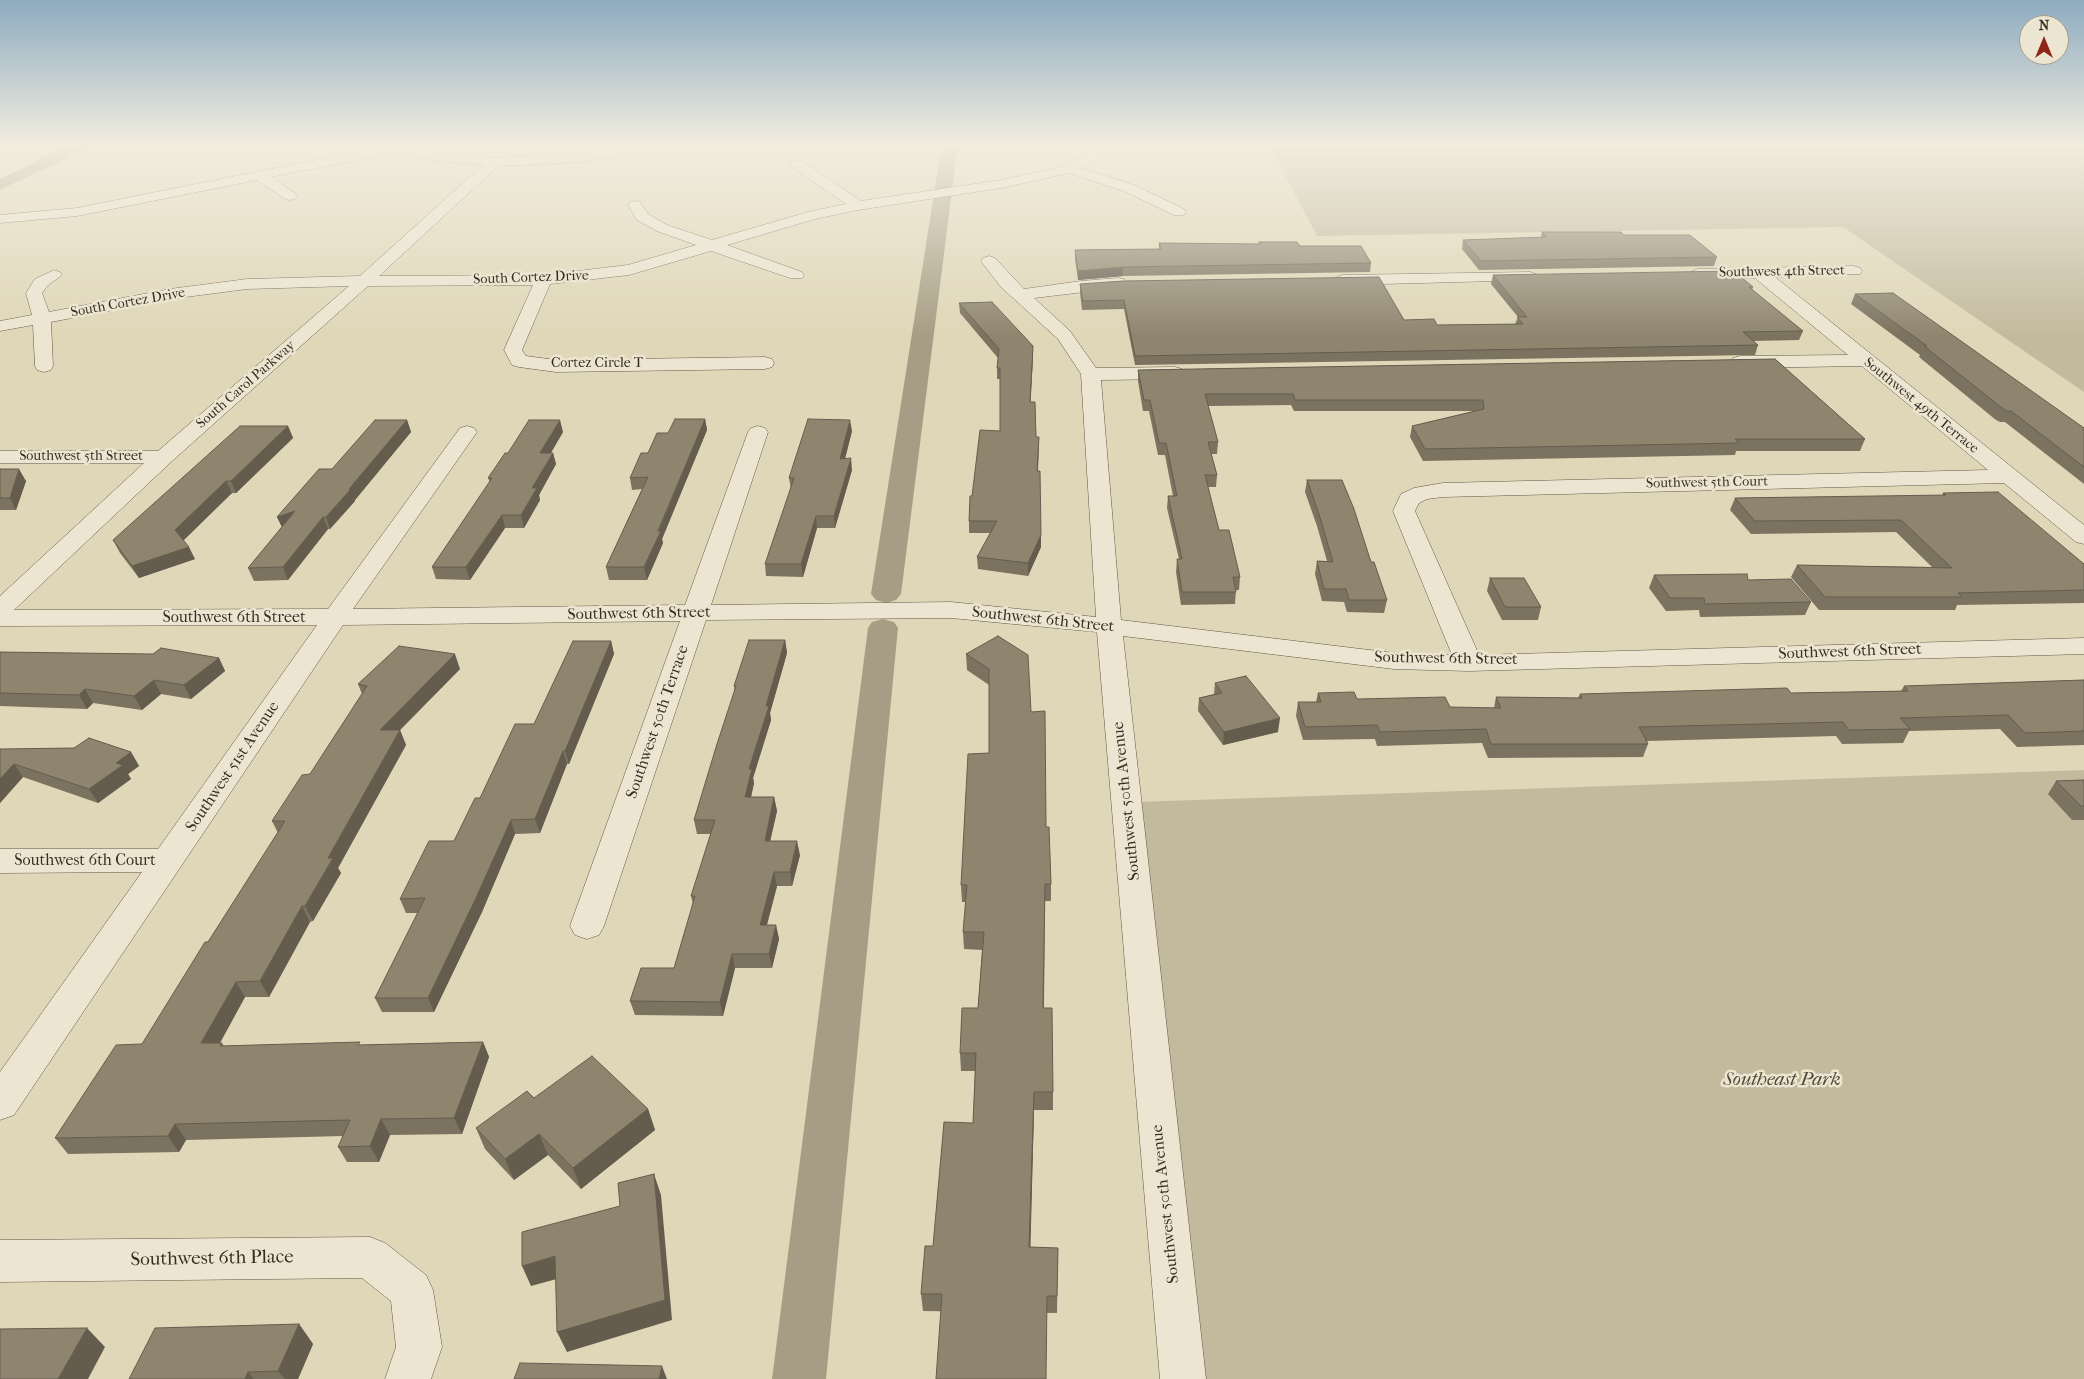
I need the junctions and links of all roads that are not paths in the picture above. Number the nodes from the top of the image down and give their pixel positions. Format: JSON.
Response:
{"nodes":[{"id":1,"x":57,"y":207,"type":"edge"},
{"id":2,"x":87,"y":207,"type":"edge"},
{"id":3,"x":444,"y":207,"type":"edge"},
{"id":4,"x":636,"y":207,"type":"edge"},
{"id":5,"x":852,"y":207,"type":"edge"},
{"id":6,"x":1169,"y":207,"type":"edge"},
{"id":7,"x":1179,"y":212,"type":"dead end"},
{"id":8,"x":0,"y":214,"type":"edge"},
{"id":9,"x":0,"y":219,"type":"edge"},
{"id":10,"x":712,"y":245,"type":"junction"},
{"id":11,"x":990,"y":261,"type":"dead end"},
{"id":12,"x":1854,"y":271,"type":"dead end"},
{"id":13,"x":1759,"y":273,"type":"junction"},
{"id":14,"x":54,"y":275,"type":"dead end"},
{"id":15,"x":796,"y":275,"type":"dead end"},
{"id":16,"x":1680,"y":275,"type":"edge"},
{"id":17,"x":1550,"y":276,"type":"edge"},
{"id":18,"x":544,"y":280,"type":"junction"},
{"id":19,"x":1332,"y":280,"type":"edge"},
{"id":20,"x":364,"y":281,"type":"junction"},
{"id":21,"x":1132,"y":283,"type":"edge"},
{"id":22,"x":1020,"y":295,"type":"junction"},
{"id":23,"x":42,"y":318,"type":"junction"},
{"id":24,"x":0,"y":326,"type":"edge"},
{"id":25,"x":1864,"y":360,"type":"junction"},
{"id":26,"x":1725,"y":362,"type":"edge"},
{"id":27,"x":765,"y":363,"type":"dead end"},
{"id":28,"x":44,"y":366,"type":"dead end"},
{"id":29,"x":1190,"y":372,"type":"edge"},
{"id":30,"x":1091,"y":374,"type":"junction"},
{"id":31,"x":467,"y":432,"type":"dead end"},
{"id":32,"x":758,"y":432,"type":"dead end"},
{"id":33,"x":0,"y":458,"type":"edge"},
{"id":34,"x":163,"y":458,"type":"junction"},
{"id":35,"x":2007,"y":476,"type":"junction"},
{"id":36,"x":2084,"y":537,"type":"edge"},
{"id":37,"x":0,"y":610,"type":"edge"},
{"id":38,"x":695,"y":614,"type":"junction"},
{"id":39,"x":335,"y":617,"type":"junction"},
{"id":40,"x":0,"y":618,"type":"edge"},
{"id":41,"x":1109,"y":626,"type":"junction"},
{"id":42,"x":2084,"y":646,"type":"edge"},
{"id":43,"x":1469,"y":663,"type":"junction"},
{"id":44,"x":169,"y":860,"type":"junction"},
{"id":45,"x":0,"y":861,"type":"edge"},
{"id":46,"x":587,"y":926,"type":"dead end"},
{"id":47,"x":0,"y":1103,"type":"edge"},
{"id":48,"x":0,"y":1261,"type":"edge"},
{"id":49,"x":408,"y":1379,"type":"edge"},
{"id":50,"x":1183,"y":1379,"type":"edge"}],
"edges":[{"from":1,"to":8,"type":"street"},
{"from":2,"to":9,"type":"street"},
{"from":3,"to":20,"type":"street","name":"South Carol Parkway"},
{"from":4,"to":10,"type":"street"},
{"from":5,"to":10,"type":"street","name":"South Cortez Drive"},
{"from":6,"to":7,"type":"street"},
{"from":10,"to":15,"type":"street"},
{"from":10,"to":18,"type":"street","name":"South Cortez Drive"},
{"from":11,"to":22,"type":"street"},
{"from":12,"to":13,"type":"street","name":"Southwest 4th Street"},
{"from":13,"to":16,"type":"street","name":"Southwest 4th Street"},
{"from":13,"to":25,"type":"street","name":"Southwest 49th Terrace"},
{"from":14,"to":23,"type":"street"},
{"from":17,"to":19,"type":"street"},
{"from":18,"to":20,"type":"street","name":"South Cortez Drive"},
{"from":18,"to":27,"type":"street","name":"Cortez Circle T"},
{"from":20,"to":23,"type":"street","name":"South Cortez Drive"},
{"from":20,"to":34,"type":"street","name":"South Carol Parkway"},
{"from":21,"to":22,"type":"street"},
{"from":22,"to":30,"type":"street"},
{"from":23,"to":24,"type":"street","name":"South Cortez Drive"},
{"from":23,"to":28,"type":"street"},
{"from":25,"to":26,"type":"street"},
{"from":25,"to":35,"type":"street","name":"Southwest 49th Terrace"},
{"from":29,"to":30,"type":"street"},
{"from":30,"to":41,"type":"street","name":"Southwest 50th Avenue"},
{"from":31,"to":39,"type":"street","name":"Southwest 51st Avenue"},
{"from":32,"to":38,"type":"street","name":"Southwest 50th Terrace"},
{"from":33,"to":34,"type":"street","name":"Southwest 5th Street"},
{"from":34,"to":37,"type":"street","name":"South Carol Parkway"},
{"from":35,"to":36,"type":"street","name":"Southwest 49th Terrace"},
{"from":35,"to":43,"type":"street","name":"Southwest 5th Court"},
{"from":38,"to":39,"type":"street","name":"Southwest 6th Street"},
{"from":38,"to":41,"type":"street","name":"Southwest 6th Street"},
{"from":38,"to":46,"type":"street","name":"Southwest 50th Terrace"},
{"from":39,"to":40,"type":"street","name":"Southwest 6th Street"},
{"from":39,"to":44,"type":"street","name":"Southwest 51st Avenue"},
{"from":41,"to":43,"type":"street","name":"Southwest 6th Street"},
{"from":41,"to":50,"type":"street","name":"Southwest 50th Avenue"},
{"from":42,"to":43,"type":"street","name":"Southwest 6th Street"},
{"from":44,"to":45,"type":"street","name":"Southwest 6th Court"},
{"from":44,"to":47,"type":"street","name":"Southwest 51st Avenue"},
{"from":48,"to":49,"type":"street","name":"Southwest 6th Place"}]}
